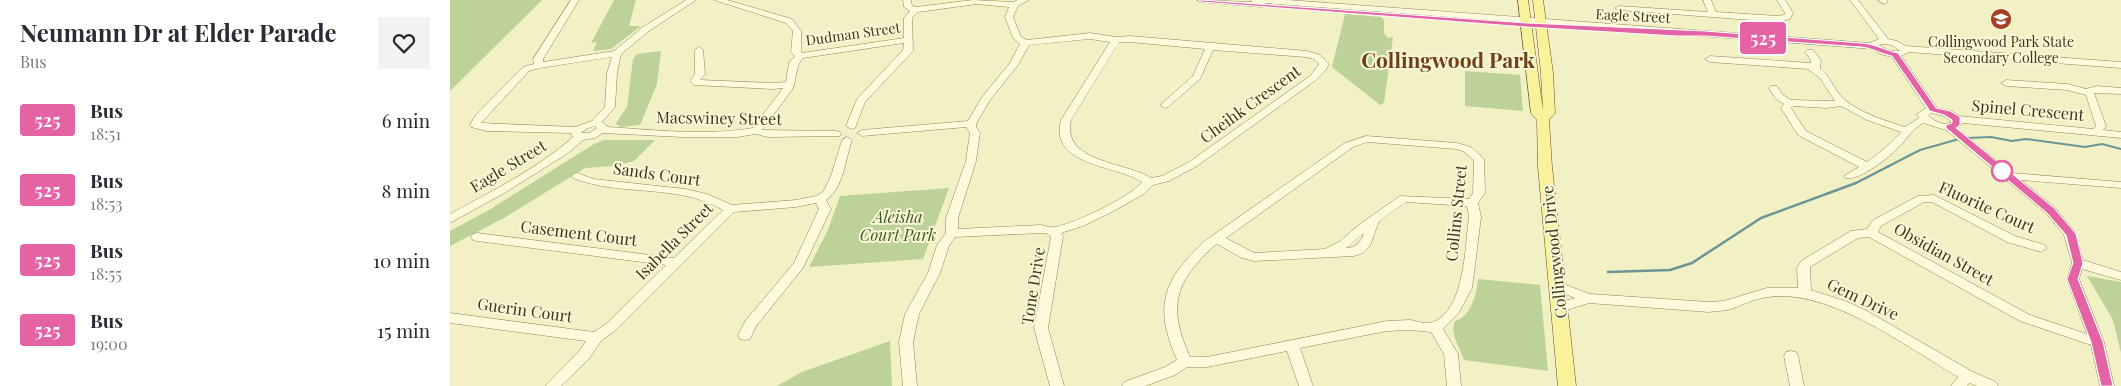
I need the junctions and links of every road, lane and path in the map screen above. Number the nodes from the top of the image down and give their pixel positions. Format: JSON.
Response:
{"nodes":[{"id":1,"x":575,"y":0,"type":"edge"},
{"id":2,"x":692,"y":0,"type":"edge"},
{"id":3,"x":718,"y":0,"type":"edge"},
{"id":4,"x":907,"y":0,"type":"edge"},
{"id":5,"x":1201,"y":0,"type":"edge"},
{"id":6,"x":1256,"y":0,"type":"edge"},
{"id":7,"x":1524,"y":0,"type":"edge"},
{"id":8,"x":1538,"y":0,"type":"edge"},
{"id":9,"x":1638,"y":0,"type":"edge"},
{"id":10,"x":1707,"y":0,"type":"edge"},
{"id":11,"x":1781,"y":0,"type":"edge"},
{"id":12,"x":1854,"y":0,"type":"edge"},
{"id":13,"x":1242,"y":1,"type":"edge"},
{"id":14,"x":1017,"y":2,"type":"edge"},
{"id":15,"x":1619,"y":8,"type":"dead end"},
{"id":16,"x":915,"y":10,"type":"junction"},
{"id":17,"x":1642,"y":10,"type":"junction"},
{"id":18,"x":1713,"y":14,"type":"junction"},
{"id":19,"x":1526,"y":23,"type":"junction"},
{"id":20,"x":1541,"y":24,"type":"junction"},
{"id":21,"x":909,"y":40,"type":"junction"},
{"id":22,"x":1116,"y":40,"type":"junction"},
{"id":23,"x":1885,"y":41,"type":"junction"},
{"id":24,"x":1025,"y":43,"type":"junction"},
{"id":25,"x":1874,"y":46,"type":"junction"},
{"id":26,"x":1210,"y":47,"type":"junction"},
{"id":27,"x":1904,"y":48,"type":"junction"},
{"id":28,"x":699,"y":50,"type":"dead end"},
{"id":29,"x":1810,"y":52,"type":"dead end"},
{"id":30,"x":617,"y":53,"type":"junction"},
{"id":31,"x":1895,"y":54,"type":"junction"},
{"id":32,"x":800,"y":56,"type":"junction"},
{"id":33,"x":1710,"y":59,"type":"dead end"},
{"id":34,"x":539,"y":65,"type":"junction"},
{"id":35,"x":2121,"y":65,"type":"edge"},
{"id":36,"x":1815,"y":68,"type":"junction"},
{"id":37,"x":2006,"y":83,"type":"dead end"},
{"id":38,"x":790,"y":84,"type":"junction"},
{"id":39,"x":1774,"y":88,"type":"dead end"},
{"id":40,"x":2121,"y":91,"type":"edge"},
{"id":41,"x":2089,"y":93,"type":"junction"},
{"id":42,"x":1842,"y":102,"type":"junction"},
{"id":43,"x":1790,"y":104,"type":"junction"},
{"id":44,"x":1165,"y":105,"type":"dead end"},
{"id":45,"x":1933,"y":110,"type":"junction"},
{"id":46,"x":1543,"y":119,"type":"junction"},
{"id":47,"x":1925,"y":119,"type":"junction"},
{"id":48,"x":1953,"y":123,"type":"junction"},
{"id":49,"x":971,"y":124,"type":"junction"},
{"id":50,"x":851,"y":126,"type":"junction"},
{"id":51,"x":599,"y":127,"type":"junction"},
{"id":52,"x":1906,"y":130,"type":"junction"},
{"id":53,"x":756,"y":131,"type":"junction"},
{"id":54,"x":2096,"y":132,"type":"junction"},
{"id":55,"x":862,"y":133,"type":"junction"},
{"id":56,"x":579,"y":134,"type":"junction"},
{"id":57,"x":836,"y":134,"type":"junction"},
{"id":58,"x":2121,"y":135,"type":"edge"},
{"id":59,"x":847,"y":140,"type":"junction"},
{"id":60,"x":1868,"y":167,"type":"junction"},
{"id":61,"x":577,"y":176,"type":"dead end"},
{"id":62,"x":1849,"y":176,"type":"dead end"},
{"id":63,"x":2009,"y":176,"type":"junction"},
{"id":64,"x":1149,"y":182,"type":"junction"},
{"id":65,"x":2121,"y":184,"type":"edge"},
{"id":66,"x":820,"y":199,"type":"junction"},
{"id":67,"x":1472,"y":204,"type":"junction"},
{"id":68,"x":730,"y":209,"type":"junction"},
{"id":69,"x":450,"y":219,"type":"edge"},
{"id":70,"x":1054,"y":232,"type":"junction"},
{"id":71,"x":952,"y":233,"type":"junction"},
{"id":72,"x":1871,"y":233,"type":"junction"},
{"id":73,"x":477,"y":237,"type":"dead end"},
{"id":74,"x":1217,"y":238,"type":"junction"},
{"id":75,"x":2041,"y":248,"type":"dead end"},
{"id":76,"x":676,"y":262,"type":"junction"},
{"id":77,"x":2078,"y":263,"type":"junction"},
{"id":78,"x":2121,"y":276,"type":"edge"},
{"id":79,"x":1558,"y":286,"type":"junction"},
{"id":80,"x":1806,"y":293,"type":"junction"},
{"id":81,"x":1589,"y":298,"type":"junction"},
{"id":82,"x":1560,"y":307,"type":"junction"},
{"id":83,"x":450,"y":318,"type":"edge"},
{"id":84,"x":1435,"y":327,"type":"junction"},
{"id":85,"x":745,"y":335,"type":"dead end"},
{"id":86,"x":596,"y":337,"type":"junction"},
{"id":87,"x":2097,"y":342,"type":"junction"},
{"id":88,"x":1292,"y":345,"type":"junction"},
{"id":89,"x":1791,"y":356,"type":"dead end"},
{"id":90,"x":1185,"y":362,"type":"junction"},
{"id":91,"x":1963,"y":381,"type":"edge"},
{"id":92,"x":552,"y":386,"type":"edge"},
{"id":93,"x":910,"y":386,"type":"edge"},
{"id":94,"x":1057,"y":386,"type":"edge"},
{"id":95,"x":1129,"y":386,"type":"edge"},
{"id":96,"x":1306,"y":386,"type":"edge"},
{"id":97,"x":1454,"y":386,"type":"edge"},
{"id":98,"x":1567,"y":386,"type":"edge"},
{"id":99,"x":1797,"y":386,"type":"edge"},
{"id":100,"x":1992,"y":386,"type":"edge"},
{"id":101,"x":2107,"y":386,"type":"edge"}],
"edges":[{"from":1,"to":34,"type":"street"},
{"from":2,"to":30,"type":"street"},
{"from":3,"to":32,"type":"street"},
{"from":4,"to":16,"type":"street"},
{"from":5,"to":13,"type":"street","name":"Eagle Street"},
{"from":6,"to":19,"type":"street","name":"Eagle Street"},
{"from":7,"to":19,"type":"main road","name":"Collingwood Drive"},
{"from":8,"to":20,"type":"main road","name":"Collingwood Drive"},
{"from":9,"to":17,"type":"street"},
{"from":10,"to":18,"type":"street"},
{"from":11,"to":18,"type":"street"},
{"from":12,"to":23,"type":"street"},
{"from":13,"to":19,"type":"street","name":"Eagle Street"},
{"from":14,"to":16,"type":"street"},
{"from":14,"to":24,"type":"street"},
{"from":15,"to":17,"type":"street"},
{"from":16,"to":21,"type":"street"},
{"from":17,"to":18,"type":"street"},
{"from":19,"to":20,"type":"street","name":"Eagle Street"},
{"from":19,"to":46,"type":"main road","name":"Collingwood Drive"},
{"from":20,"to":25,"type":"street","name":"Eagle Street"},
{"from":20,"to":46,"type":"main road","name":"Collingwood Drive"},
{"from":21,"to":32,"type":"street","name":"Dudman Street"},
{"from":21,"to":50,"type":"street"},
{"from":22,"to":24,"type":"street","name":"Cheihk Crescent"},
{"from":22,"to":26,"type":"street","name":"Cheihk Crescent"},
{"from":22,"to":64,"type":"street"},
{"from":23,"to":25,"type":"street"},
{"from":23,"to":27,"type":"street"},
{"from":24,"to":49,"type":"street"},
{"from":25,"to":31,"type":"street"},
{"from":26,"to":44,"type":"street"},
{"from":26,"to":64,"type":"street","name":"Cheihk Crescent"},
{"from":27,"to":31,"type":"street"},
{"from":27,"to":35,"type":"street"},
{"from":28,"to":38,"type":"street"},
{"from":29,"to":36,"type":"street"},
{"from":30,"to":34,"type":"street"},
{"from":30,"to":51,"type":"street"},
{"from":31,"to":45,"type":"street"},
{"from":32,"to":38,"type":"street"},
{"from":33,"to":36,"type":"street"},
{"from":34,"to":56,"type":"street"},
{"from":36,"to":42,"type":"street"},
{"from":37,"to":41,"type":"street"},
{"from":38,"to":53,"type":"street"},
{"from":39,"to":43,"type":"street"},
{"from":40,"to":41,"type":"street","name":"Spinel Crescent"},
{"from":41,"to":54,"type":"street","name":"Spinel Crescent"},
{"from":42,"to":43,"type":"street"},
{"from":42,"to":52,"type":"street"},
{"from":43,"to":60,"type":"street"},
{"from":45,"to":47,"type":"street"},
{"from":45,"to":48,"type":"street"},
{"from":46,"to":79,"type":"main road","name":"Collingwood Drive"},
{"from":47,"to":48,"type":"street"},
{"from":47,"to":52,"type":"street"},
{"from":48,"to":54,"type":"street","name":"Spinel Crescent"},
{"from":48,"to":63,"type":"street"},
{"from":49,"to":55,"type":"street"},
{"from":49,"to":71,"type":"street"},
{"from":50,"to":55,"type":"street"},
{"from":50,"to":57,"type":"street"},
{"from":51,"to":53,"type":"street","name":"Macswiney Street"},
{"from":51,"to":56,"type":"street"},
{"from":52,"to":60,"type":"street"},
{"from":53,"to":57,"type":"street","name":"Macswiney Street"},
{"from":54,"to":58,"type":"street","name":"Spinel Crescent"},
{"from":55,"to":59,"type":"street"},
{"from":56,"to":69,"type":"street","name":"Eagle Street"},
{"from":57,"to":59,"type":"street"},
{"from":59,"to":66,"type":"street"},
{"from":60,"to":62,"type":"street"},
{"from":61,"to":68,"type":"street","name":"Sands Court"},
{"from":63,"to":65,"type":"street"},
{"from":63,"to":77,"type":"street"},
{"from":64,"to":70,"type":"street","name":"Cheihk Crescent"},
{"from":66,"to":68,"type":"street","name":"Isabella Street"},
{"from":66,"to":85,"type":"street"},
{"from":67,"to":74,"type":"street"},
{"from":67,"to":74,"type":"street","name":"Collins Street"},
{"from":67,"to":84,"type":"street","name":"Collins Street"},
{"from":68,"to":76,"type":"street","name":"Isabella Street"},
{"from":70,"to":71,"type":"street","name":"Tone Drive"},
{"from":70,"to":94,"type":"street","name":"Tone Drive"},
{"from":71,"to":93,"type":"street"},
{"from":72,"to":75,"type":"street","name":"Fluorite Court"},
{"from":72,"to":80,"type":"street","name":"Obsidian Street"},
{"from":72,"to":87,"type":"street","name":"Obsidian Street"},
{"from":73,"to":76,"type":"street","name":"Casement Court"},
{"from":74,"to":90,"type":"street","name":"Collins Street"},
{"from":76,"to":86,"type":"street","name":"Isabella Street"},
{"from":77,"to":78,"type":"street"},
{"from":77,"to":87,"type":"street"},
{"from":79,"to":81,"type":"street","name":"Gem Drive"},
{"from":79,"to":82,"type":"main road","name":"Collingwood Drive"},
{"from":80,"to":81,"type":"street","name":"Gem Drive"},
{"from":80,"to":91,"type":"street","name":"Gem Drive"},
{"from":81,"to":82,"type":"street","name":"Gem Drive"},
{"from":82,"to":98,"type":"main road","name":"Collingwood Drive"},
{"from":83,"to":86,"type":"street","name":"Guerin Court"},
{"from":84,"to":88,"type":"street"},
{"from":84,"to":97,"type":"street"},
{"from":86,"to":92,"type":"street","name":"Isabella Street"},
{"from":87,"to":101,"type":"street"},
{"from":88,"to":90,"type":"street"},
{"from":88,"to":96,"type":"street"},
{"from":89,"to":99,"type":"street"},
{"from":90,"to":95,"type":"street"},
{"from":91,"to":100,"type":"street","name":"Gem Drive"}]}
